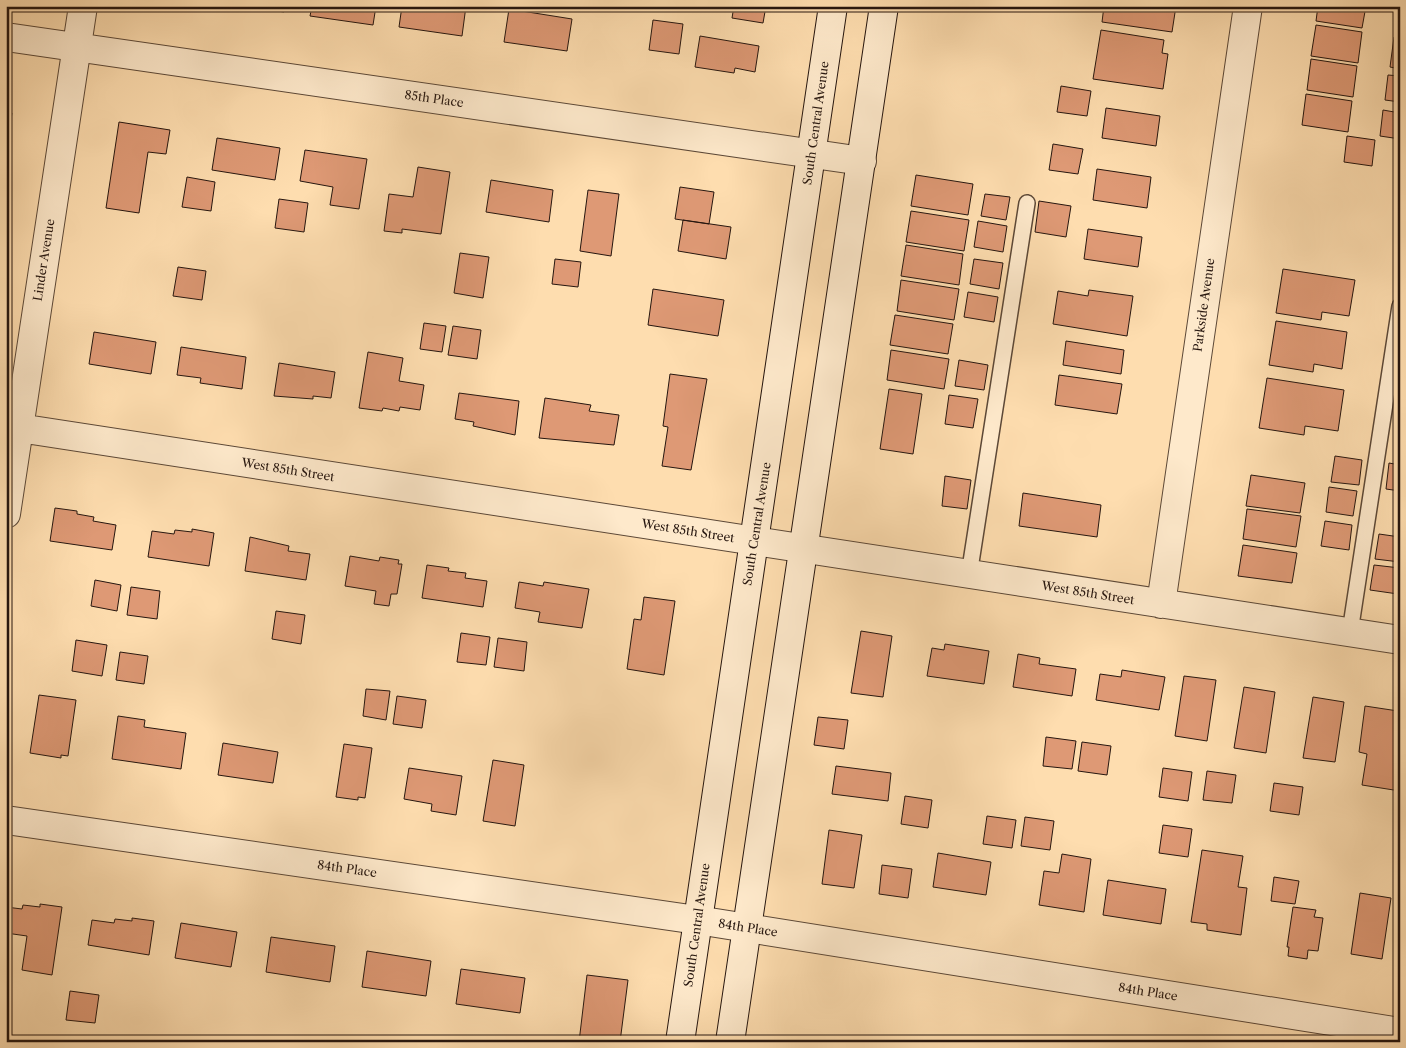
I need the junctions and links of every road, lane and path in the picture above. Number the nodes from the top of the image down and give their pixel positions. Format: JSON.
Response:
{"nodes":[{"id":1,"x":83,"y":6,"type":"edge"},
{"id":2,"x":833,"y":6,"type":"edge"},
{"id":3,"x":884,"y":6,"type":"edge"},
{"id":4,"x":1248,"y":6,"type":"edge"},
{"id":5,"x":6,"y":37,"type":"edge"},
{"id":6,"x":77,"y":48,"type":"junction"},
{"id":7,"x":812,"y":153,"type":"junction"},
{"id":8,"x":862,"y":161,"type":"junction"},
{"id":9,"x":1027,"y":203,"type":"dead end"},
{"id":10,"x":1400,"y":306,"type":"edge"},
{"id":11,"x":12,"y":427,"type":"edge"},
{"id":12,"x":6,"y":514,"type":"edge"},
{"id":13,"x":754,"y":542,"type":"junction"},
{"id":14,"x":804,"y":549,"type":"junction"},
{"id":15,"x":969,"y":575,"type":"junction"},
{"id":16,"x":1160,"y":604,"type":"junction"},
{"id":17,"x":1350,"y":632,"type":"junction"},
{"id":18,"x":1400,"y":640,"type":"edge"},
{"id":19,"x":6,"y":820,"type":"edge"},
{"id":20,"x":697,"y":920,"type":"junction"},
{"id":21,"x":747,"y":928,"type":"junction"},
{"id":22,"x":1400,"y":1032,"type":"edge"},
{"id":23,"x":680,"y":1042,"type":"edge"},
{"id":24,"x":730,"y":1042,"type":"edge"}],
"edges":[{"from":1,"to":6,"type":"street","name":"Linder Avenue"},
{"from":2,"to":7,"type":"street","name":"South Central Avenue"},
{"from":3,"to":8,"type":"street"},
{"from":4,"to":16,"type":"street","name":"Parkside Avenue"},
{"from":5,"to":6,"type":"street","name":"85th Place"},
{"from":6,"to":7,"type":"street","name":"85th Place"},
{"from":6,"to":11,"type":"street","name":"Linder Avenue"},
{"from":7,"to":8,"type":"street","name":"85th Place"},
{"from":7,"to":13,"type":"street","name":"South Central Avenue"},
{"from":8,"to":14,"type":"street"},
{"from":9,"to":15,"type":"lane"},
{"from":10,"to":17,"type":"lane"},
{"from":11,"to":12,"type":"street","name":"Linder Avenue"},
{"from":11,"to":13,"type":"street","name":"West 85th Street"},
{"from":13,"to":14,"type":"street","name":"West 85th Street"},
{"from":13,"to":20,"type":"street","name":"South Central Avenue"},
{"from":14,"to":15,"type":"street","name":"West 85th Street"},
{"from":14,"to":21,"type":"street"},
{"from":15,"to":16,"type":"street","name":"West 85th Street"},
{"from":16,"to":17,"type":"street","name":"West 85th Street"},
{"from":17,"to":18,"type":"street","name":"West 85th Street"},
{"from":19,"to":20,"type":"street","name":"84th Place"},
{"from":20,"to":21,"type":"street","name":"84th Place"},
{"from":20,"to":23,"type":"street","name":"South Central Avenue"},
{"from":21,"to":22,"type":"street","name":"84th Place"},
{"from":21,"to":24,"type":"street"}]}
